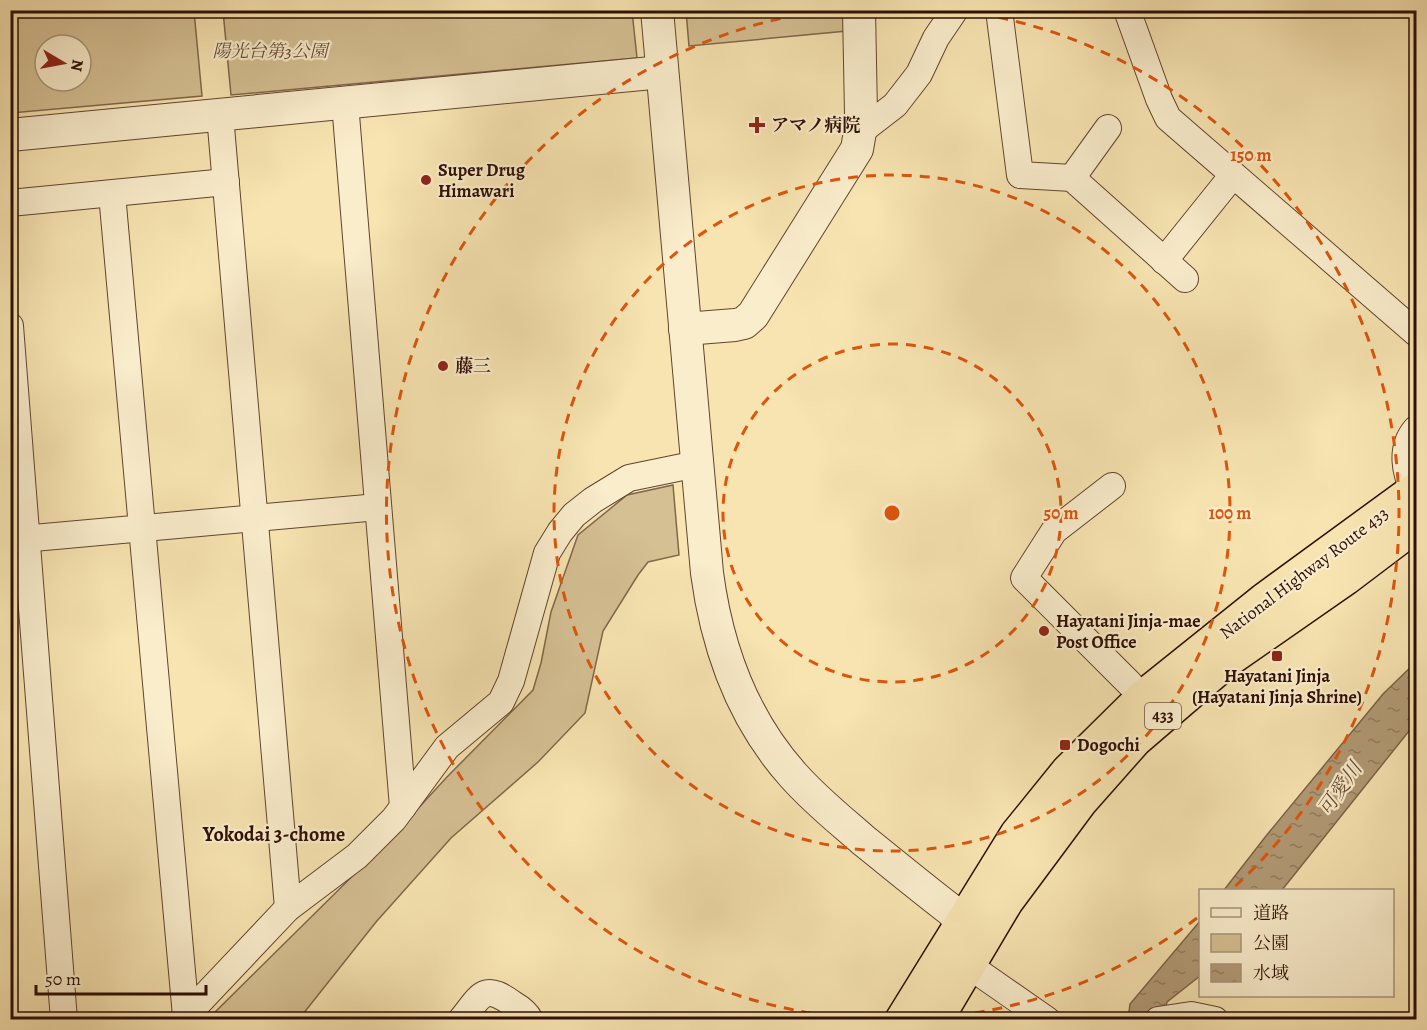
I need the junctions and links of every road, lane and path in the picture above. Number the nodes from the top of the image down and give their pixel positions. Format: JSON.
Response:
{"nodes":[{"id":1,"x":657,"y":10,"type":"edge"},
{"id":2,"x":859,"y":10,"type":"edge"},
{"id":3,"x":955,"y":10,"type":"edge"},
{"id":4,"x":999,"y":10,"type":"edge"},
{"id":5,"x":1125,"y":12,"type":"edge"},
{"id":6,"x":662,"y":72,"type":"junction"},
{"id":7,"x":345,"y":103,"type":"junction"},
{"id":8,"x":220,"y":115,"type":"junction"},
{"id":9,"x":1108,"y":128,"type":"dead end"},
{"id":10,"x":860,"y":132,"type":"junction"},
{"id":11,"x":10,"y":135,"type":"edge"},
{"id":12,"x":1233,"y":174,"type":"junction"},
{"id":13,"x":1072,"y":178,"type":"junction"},
{"id":14,"x":226,"y":182,"type":"junction"},
{"id":15,"x":112,"y":194,"type":"junction"},
{"id":16,"x":10,"y":203,"type":"edge"},
{"id":17,"x":1164,"y":261,"type":"junction"},
{"id":18,"x":1185,"y":279,"type":"dead end"},
{"id":19,"x":10,"y":326,"type":"edge"},
{"id":20,"x":685,"y":329,"type":"junction"},
{"id":21,"x":1416,"y":333,"type":"edge"},
{"id":22,"x":1416,"y":429,"type":"edge"},
{"id":23,"x":697,"y":464,"type":"junction"},
{"id":24,"x":1112,"y":486,"type":"dead end"},
{"id":25,"x":1416,"y":491,"type":"edge"},
{"id":26,"x":378,"y":507,"type":"junction"},
{"id":27,"x":255,"y":518,"type":"junction"},
{"id":28,"x":1416,"y":525,"type":"edge"},
{"id":29,"x":142,"y":528,"type":"junction"},
{"id":30,"x":19,"y":539,"type":"edge"},
{"id":31,"x":1131,"y":684,"type":"dead end"},
{"id":32,"x":403,"y":807,"type":"junction"},
{"id":33,"x":960,"y":906,"type":"junction"},
{"id":34,"x":288,"y":908,"type":"junction"},
{"id":35,"x":968,"y":965,"type":"junction"},
{"id":36,"x":184,"y":1018,"type":"edge"},
{"id":37,"x":1165,"y":1018,"type":"edge"},
{"id":38,"x":64,"y":1020,"type":"edge"},
{"id":39,"x":461,"y":1020,"type":"edge"},
{"id":40,"x":530,"y":1020,"type":"edge"},
{"id":41,"x":902,"y":1020,"type":"edge"},
{"id":42,"x":936,"y":1020,"type":"edge"},
{"id":43,"x":1047,"y":1020,"type":"edge"},
{"id":44,"x":1215,"y":1020,"type":"edge"}],
"edges":[{"from":1,"to":6,"type":"street"},
{"from":2,"to":10,"type":"street"},
{"from":3,"to":10,"type":"street"},
{"from":4,"to":13,"type":"street"},
{"from":5,"to":12,"type":"street"},
{"from":6,"to":7,"type":"street"},
{"from":6,"to":20,"type":"street"},
{"from":7,"to":8,"type":"street"},
{"from":7,"to":26,"type":"street"},
{"from":8,"to":11,"type":"street"},
{"from":8,"to":14,"type":"street"},
{"from":9,"to":13,"type":"street"},
{"from":10,"to":20,"type":"street"},
{"from":12,"to":17,"type":"street"},
{"from":12,"to":21,"type":"street"},
{"from":13,"to":17,"type":"street"},
{"from":14,"to":15,"type":"street"},
{"from":14,"to":27,"type":"street"},
{"from":15,"to":16,"type":"street"},
{"from":15,"to":29,"type":"street"},
{"from":17,"to":18,"type":"street"},
{"from":19,"to":30,"type":"street"},
{"from":20,"to":23,"type":"street"},
{"from":22,"to":25,"type":"street"},
{"from":23,"to":32,"type":"street"},
{"from":23,"to":33,"type":"street"},
{"from":24,"to":31,"type":"street"},
{"from":25,"to":33,"type":"highway","name":"National Highway Route 433","number":"433"},
{"from":26,"to":27,"type":"street"},
{"from":26,"to":32,"type":"street"},
{"from":27,"to":29,"type":"street"},
{"from":27,"to":34,"type":"street"},
{"from":28,"to":35,"type":"highway","name":"National Highway Route 433","number":"433"},
{"from":29,"to":30,"type":"street"},
{"from":29,"to":36,"type":"street"},
{"from":30,"to":38,"type":"street"},
{"from":32,"to":34,"type":"street"},
{"from":33,"to":35,"type":"street"},
{"from":33,"to":41,"type":"highway","name":"National Highway Route 433","number":"433"},
{"from":34,"to":36,"type":"street"},
{"from":35,"to":42,"type":"highway","name":"National Highway Route 433","number":"433"},
{"from":35,"to":43,"type":"street"},
{"from":37,"to":44,"type":"street"},
{"from":39,"to":40,"type":"street"}]}
